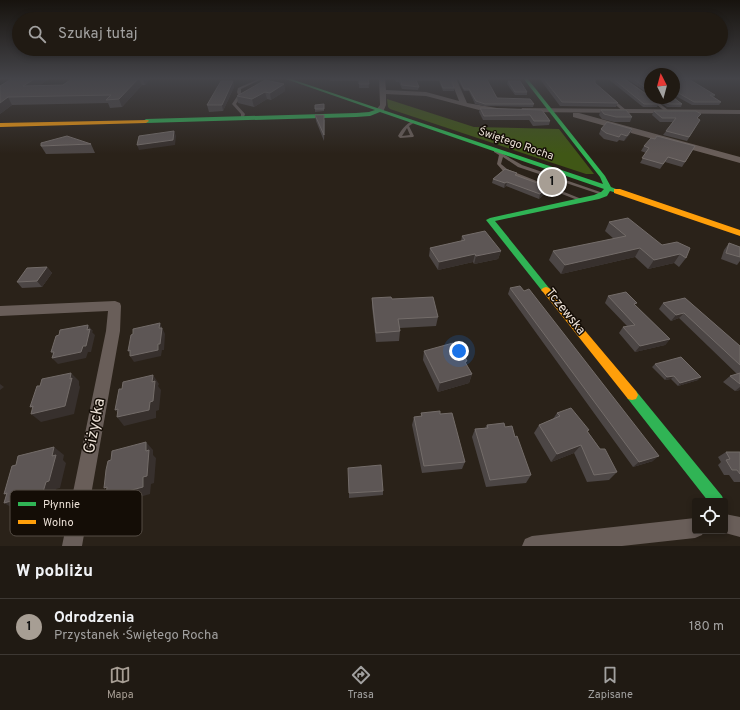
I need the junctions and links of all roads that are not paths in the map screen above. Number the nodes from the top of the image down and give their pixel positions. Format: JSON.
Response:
{"nodes":[{"id":1,"x":234,"y":103,"type":"edge"},
{"id":2,"x":361,"y":103,"type":"edge"},
{"id":3,"x":383,"y":103,"type":"edge"},
{"id":4,"x":459,"y":103,"type":"edge"},
{"id":5,"x":544,"y":103,"type":"edge"},
{"id":6,"x":617,"y":103,"type":"edge"},
{"id":7,"x":682,"y":103,"type":"edge"},
{"id":8,"x":658,"y":104,"type":"edge"},
{"id":9,"x":464,"y":105,"type":"joint"},
{"id":10,"x":380,"y":110,"type":"junction"},
{"id":11,"x":549,"y":110,"type":"junction"},
{"id":12,"x":625,"y":111,"type":"junction"},
{"id":13,"x":667,"y":111,"type":"junction"},
{"id":14,"x":692,"y":111,"type":"junction"},
{"id":15,"x":740,"y":112,"type":"edge"},
{"id":16,"x":242,"y":119,"type":"junction"},
{"id":17,"x":0,"y":126,"type":"edge"},
{"id":18,"x":493,"y":149,"type":"junction"},
{"id":19,"x":500,"y":155,"type":"junction"},
{"id":20,"x":740,"y":160,"type":"edge"},
{"id":21,"x":606,"y":191,"type":"junction"},
{"id":22,"x":583,"y":200,"type":"junction"},
{"id":23,"x":740,"y":233,"type":"edge"},
{"id":24,"x":0,"y":311,"type":"edge"},
{"id":25,"x":83,"y":490,"type":"edge"},
{"id":26,"x":715,"y":498,"type":"edge"},
{"id":27,"x":692,"y":528,"type":"edge"},
{"id":28,"x":74,"y":536,"type":"edge"},
{"id":29,"x":72,"y":546,"type":"edge"},
{"id":30,"x":532,"y":546,"type":"edge"}],
"edges":[{"from":1,"to":16,"type":"lane"},
{"from":2,"to":10,"type":"street","name":"Świętego Rocha"},
{"from":3,"to":10,"type":"street"},
{"from":4,"to":9,"type":"street"},
{"from":5,"to":11,"type":"street"},
{"from":6,"to":12,"type":"lane"},
{"from":7,"to":14,"type":"street"},
{"from":8,"to":13,"type":"lane"},
{"from":9,"to":11,"type":"street"},
{"from":10,"to":16,"type":"street"},
{"from":10,"to":18,"type":"street","name":"Świętego Rocha"},
{"from":11,"to":12,"type":"street"},
{"from":11,"to":20,"type":"street"},
{"from":11,"to":21,"type":"street"},
{"from":12,"to":13,"type":"street"},
{"from":13,"to":14,"type":"street"},
{"from":14,"to":15,"type":"street"},
{"from":16,"to":17,"type":"street"},
{"from":18,"to":19,"type":"lane"},
{"from":18,"to":21,"type":"street","name":"Świętego Rocha"},
{"from":19,"to":21,"type":"lane"},
{"from":19,"to":22,"type":"lane"},
{"from":21,"to":22,"type":"street","name":"Tczewska"},
{"from":21,"to":23,"type":"street","name":"Świętego Rocha"},
{"from":22,"to":26,"type":"street","name":"Tczewska"},
{"from":24,"to":25,"type":"street","name":"Giżycka"},
{"from":27,"to":30,"type":"street"},
{"from":28,"to":29,"type":"street","name":"Giżycka"}]}
